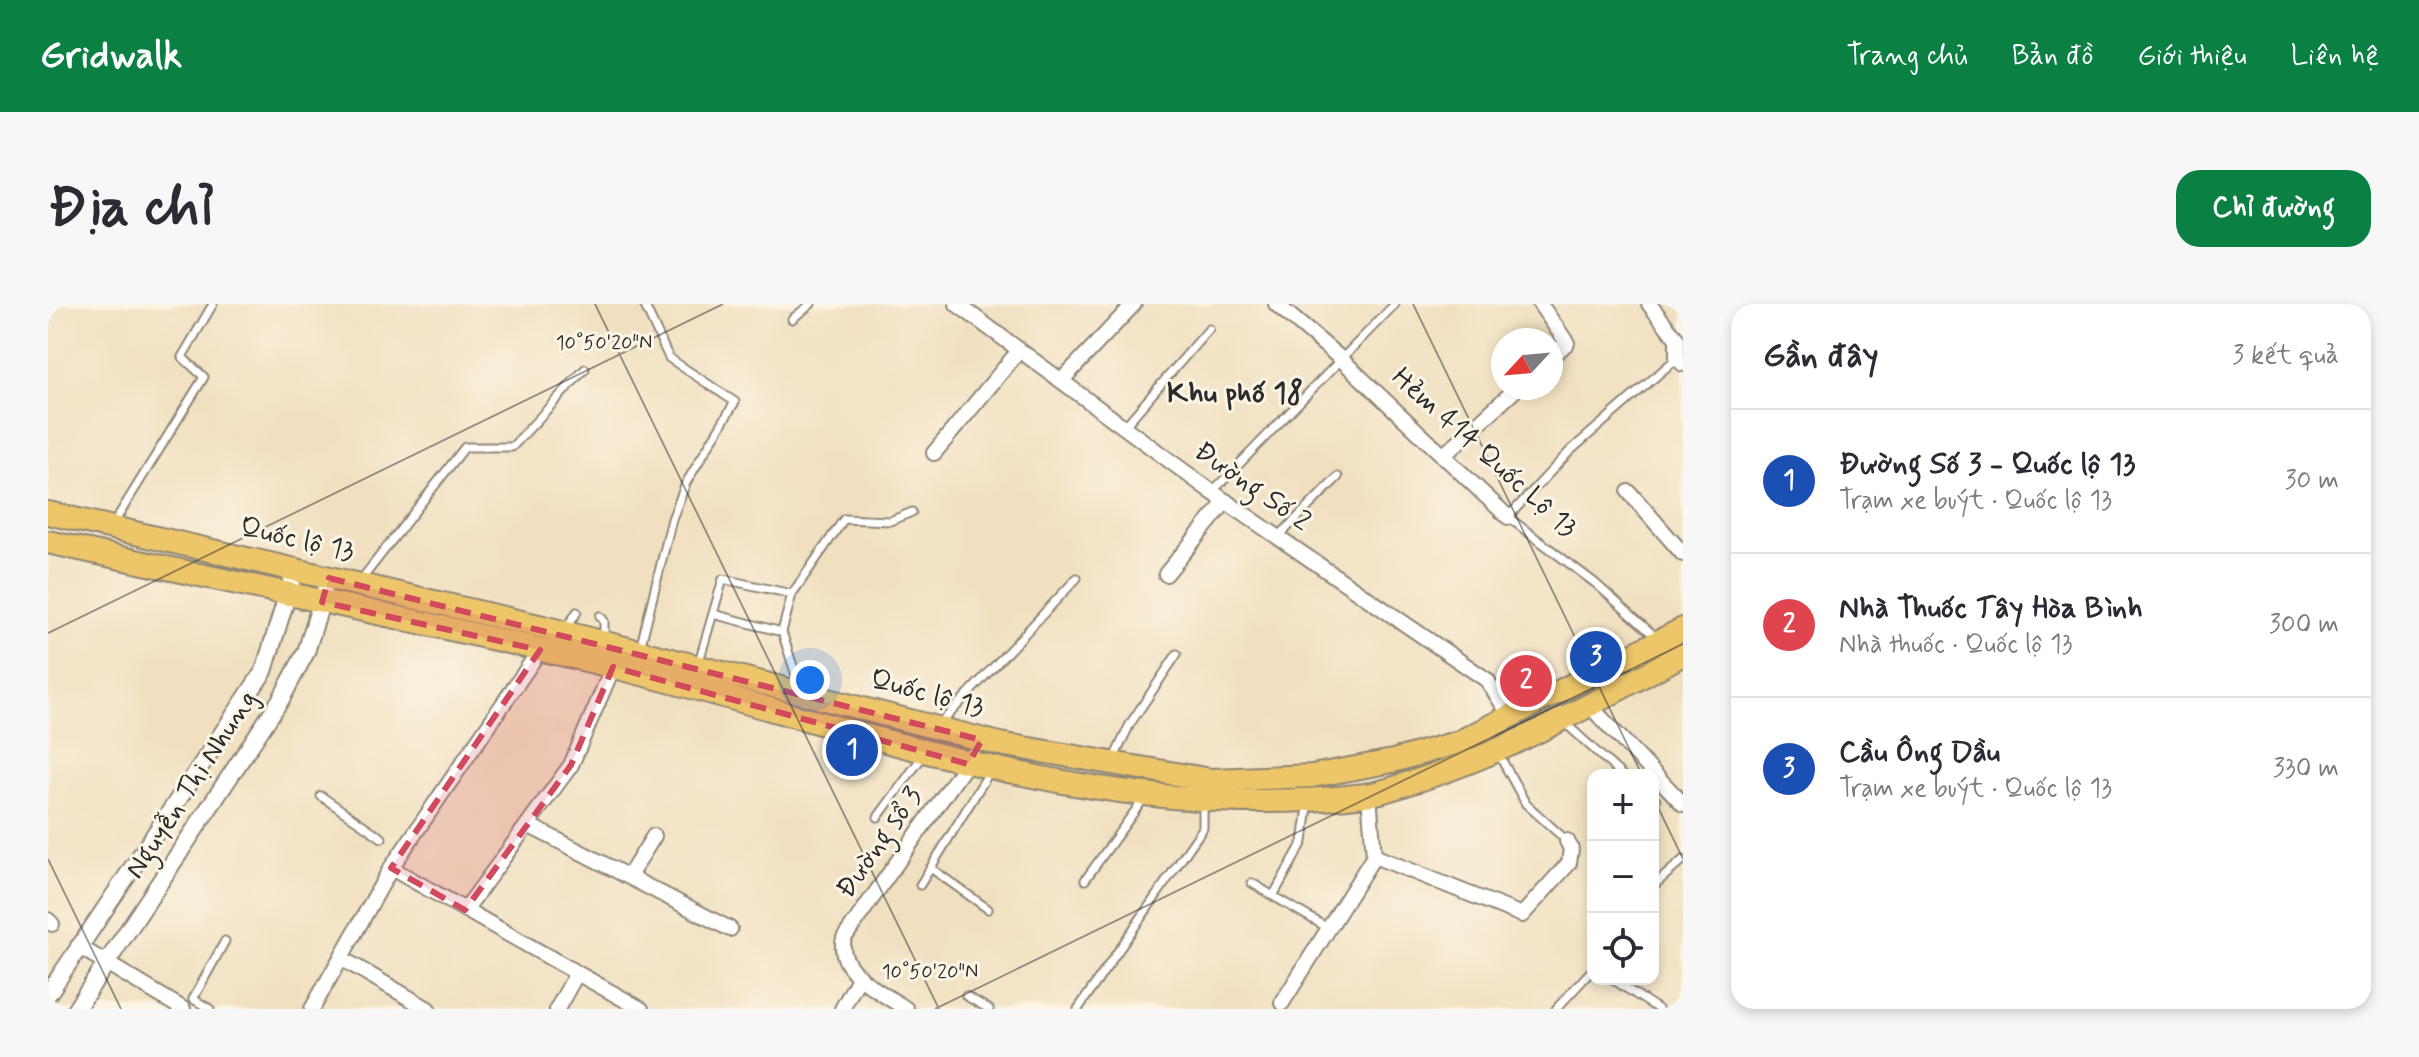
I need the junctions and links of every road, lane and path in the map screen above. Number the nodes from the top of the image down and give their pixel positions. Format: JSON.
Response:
{"nodes":[{"id":1,"x":213,"y":304,"type":"edge"},
{"id":2,"x":644,"y":304,"type":"edge"},
{"id":3,"x":811,"y":304,"type":"edge"},
{"id":4,"x":957,"y":304,"type":"edge"},
{"id":5,"x":1134,"y":304,"type":"edge"},
{"id":6,"x":1276,"y":304,"type":"edge"},
{"id":7,"x":1395,"y":304,"type":"edge"},
{"id":8,"x":1649,"y":304,"type":"edge"},
{"id":9,"x":1539,"y":305,"type":"edge"},
{"id":10,"x":792,"y":319,"type":"dead end"},
{"id":11,"x":1556,"y":328,"type":"edge"},
{"id":12,"x":1209,"y":329,"type":"dead end"},
{"id":13,"x":1018,"y":352,"type":"junction"},
{"id":14,"x":1340,"y":358,"type":"junction"},
{"id":15,"x":1680,"y":361,"type":"edge"},
{"id":16,"x":585,"y":369,"type":"dead end"},
{"id":17,"x":1063,"y":379,"type":"junction"},
{"id":18,"x":1504,"y":400,"type":"edge"},
{"id":19,"x":1124,"y":428,"type":"junction"},
{"id":20,"x":934,"y":453,"type":"dead end"},
{"id":21,"x":1443,"y":456,"type":"junction"},
{"id":22,"x":1338,"y":477,"type":"dead end"},
{"id":23,"x":1212,"y":492,"type":"junction"},
{"id":24,"x":1629,"y":492,"type":"dead end"},
{"id":25,"x":1226,"y":501,"type":"junction"},
{"id":26,"x":912,"y":512,"type":"dead end"},
{"id":27,"x":48,"y":513,"type":"edge"},
{"id":28,"x":1508,"y":517,"type":"junction"},
{"id":29,"x":111,"y":528,"type":"junction"},
{"id":30,"x":1278,"y":537,"type":"junction"},
{"id":31,"x":48,"y":542,"type":"edge"},
{"id":32,"x":1683,"y":554,"type":"edge"},
{"id":33,"x":295,"y":570,"type":"junction"},
{"id":34,"x":1166,"y":574,"type":"dead end"},
{"id":35,"x":329,"y":578,"type":"junction"},
{"id":36,"x":1077,"y":578,"type":"dead end"},
{"id":37,"x":357,"y":585,"type":"junction"},
{"id":38,"x":792,"y":594,"type":"junction"},
{"id":39,"x":289,"y":596,"type":"junction"},
{"id":40,"x":322,"y":602,"type":"junction"},
{"id":41,"x":577,"y":612,"type":"dead end"},
{"id":42,"x":713,"y":614,"type":"junction"},
{"id":43,"x":600,"y":616,"type":"dead end"},
{"id":44,"x":1683,"y":629,"type":"edge"},
{"id":45,"x":564,"y":632,"type":"junction"},
{"id":46,"x":782,"y":632,"type":"junction"},
{"id":47,"x":1660,"y":640,"type":"junction"},
{"id":48,"x":604,"y":642,"type":"junction"},
{"id":49,"x":540,"y":650,"type":"junction"},
{"id":50,"x":639,"y":651,"type":"junction"},
{"id":51,"x":1177,"y":654,"type":"dead end"},
{"id":52,"x":1683,"y":654,"type":"edge"},
{"id":53,"x":613,"y":667,"type":"junction"},
{"id":54,"x":698,"y":667,"type":"junction"},
{"id":55,"x":801,"y":693,"type":"junction"},
{"id":56,"x":1589,"y":705,"type":"junction"},
{"id":57,"x":1511,"y":717,"type":"junction"},
{"id":58,"x":1563,"y":720,"type":"junction"},
{"id":59,"x":937,"y":726,"type":"junction"},
{"id":60,"x":982,"y":740,"type":"junction"},
{"id":61,"x":926,"y":751,"type":"junction"},
{"id":62,"x":1497,"y":752,"type":"junction"},
{"id":63,"x":968,"y":764,"type":"junction"},
{"id":64,"x":1111,"y":764,"type":"junction"},
{"id":65,"x":991,"y":769,"type":"junction"},
{"id":66,"x":1616,"y":769,"type":"edge"},
{"id":67,"x":1146,"y":795,"type":"junction"},
{"id":68,"x":1369,"y":795,"type":"junction"},
{"id":69,"x":321,"y":796,"type":"dead end"},
{"id":70,"x":1309,"y":798,"type":"junction"},
{"id":71,"x":1203,"y":801,"type":"junction"},
{"id":72,"x":1683,"y":804,"type":"edge"},
{"id":73,"x":878,"y":817,"type":"dead end"},
{"id":74,"x":528,"y":825,"type":"junction"},
{"id":75,"x":654,"y":836,"type":"dead end"},
{"id":76,"x":382,"y":838,"type":"dead end"},
{"id":77,"x":1567,"y":841,"type":"joint"},
{"id":78,"x":1374,"y":856,"type":"junction"},
{"id":79,"x":1683,"y":860,"type":"edge"},
{"id":80,"x":391,"y":868,"type":"junction"},
{"id":81,"x":932,"y":869,"type":"junction"},
{"id":82,"x":629,"y":876,"type":"junction"},
{"id":83,"x":1085,"y":880,"type":"dead end"},
{"id":84,"x":1659,"y":881,"type":"edge"},
{"id":85,"x":1252,"y":883,"type":"dead end"},
{"id":86,"x":920,"y":885,"type":"dead end"},
{"id":87,"x":1273,"y":896,"type":"junction"},
{"id":88,"x":988,"y":909,"type":"dead end"},
{"id":89,"x":465,"y":910,"type":"junction"},
{"id":90,"x":1328,"y":928,"type":"junction"},
{"id":91,"x":730,"y":929,"type":"dead end"},
{"id":92,"x":225,"y":941,"type":"dead end"},
{"id":93,"x":78,"y":946,"type":"junction"},
{"id":94,"x":341,"y":958,"type":"junction"},
{"id":95,"x":106,"y":963,"type":"junction"},
{"id":96,"x":577,"y":973,"type":"junction"},
{"id":97,"x":1587,"y":975,"type":"edge"},
{"id":98,"x":860,"y":976,"type":"junction"},
{"id":99,"x":1621,"y":985,"type":"edge"},
{"id":100,"x":48,"y":994,"type":"edge"},
{"id":101,"x":966,"y":996,"type":"dead end"},
{"id":102,"x":1283,"y":1006,"type":"edge"},
{"id":103,"x":76,"y":1009,"type":"edge"},
{"id":104,"x":183,"y":1009,"type":"edge"},
{"id":105,"x":210,"y":1009,"type":"edge"},
{"id":106,"x":312,"y":1009,"type":"edge"},
{"id":107,"x":428,"y":1009,"type":"edge"},
{"id":108,"x":557,"y":1009,"type":"edge"},
{"id":109,"x":641,"y":1009,"type":"edge"},
{"id":110,"x":842,"y":1009,"type":"edge"},
{"id":111,"x":906,"y":1009,"type":"edge"},
{"id":112,"x":989,"y":1009,"type":"edge"},
{"id":113,"x":1078,"y":1009,"type":"edge"},
{"id":114,"x":1556,"y":1009,"type":"edge"},
{"id":115,"x":1658,"y":1009,"type":"edge"}],
"edges":[{"from":1,"to":29,"type":"lane"},
{"from":2,"to":50,"type":"lane"},
{"from":3,"to":10,"type":"lane"},
{"from":4,"to":13,"type":"street","name":"Đường Số 2"},
{"from":5,"to":17,"type":"street"},
{"from":6,"to":14,"type":"street","name":"Hẻm 414 Quốc Lộ 13"},
{"from":7,"to":14,"type":"lane"},
{"from":8,"to":15,"type":"street"},
{"from":9,"to":11,"type":"street"},
{"from":12,"to":19,"type":"lane"},
{"from":13,"to":17,"type":"street","name":"Đường Số 2"},
{"from":13,"to":20,"type":"street"},
{"from":14,"to":21,"type":"street","name":"Hẻm 414 Quốc Lộ 13"},
{"from":14,"to":23,"type":"lane"},
{"from":15,"to":28,"type":"lane"},
{"from":16,"to":37,"type":"lane"},
{"from":17,"to":19,"type":"street","name":"Đường Số 2"},
{"from":18,"to":21,"type":"street"},
{"from":19,"to":23,"type":"street","name":"Đường Số 2"},
{"from":21,"to":28,"type":"street","name":"Hẻm 414 Quốc Lộ 13"},
{"from":22,"to":30,"type":"lane"},
{"from":23,"to":25,"type":"street","name":"Đường Số 2"},
{"from":24,"to":32,"type":"street"},
{"from":25,"to":30,"type":"street","name":"Đường Số 2"},
{"from":25,"to":34,"type":"street"},
{"from":26,"to":38,"type":"lane"},
{"from":27,"to":29,"type":"highway","name":"Quốc lộ 13"},
{"from":28,"to":47,"type":"lane","name":"Hẻm 414 Quốc Lộ 13"},
{"from":29,"to":33,"type":"highway","name":"Quốc lộ 13"},
{"from":30,"to":57,"type":"street","name":"Đường Số 2"},
{"from":31,"to":39,"type":"highway","name":"Quốc lộ 13"},
{"from":33,"to":35,"type":"highway","name":"Quốc lộ 13"},
{"from":33,"to":39,"type":"street","name":"Nguyễn Thị Nhung"},
{"from":35,"to":37,"type":"highway","name":"Quốc lộ 13"},
{"from":35,"to":40,"type":"street","name":"Nguyễn Thị Nhung"},
{"from":36,"to":59,"type":"lane"},
{"from":37,"to":45,"type":"highway","name":"Quốc lộ 13"},
{"from":38,"to":42,"type":"lane"},
{"from":38,"to":46,"type":"lane"},
{"from":39,"to":40,"type":"highway","name":"Quốc lộ 13"},
{"from":39,"to":93,"type":"street","name":"Nguyễn Thị Nhung"},
{"from":40,"to":49,"type":"highway","name":"Quốc lộ 13"},
{"from":40,"to":95,"type":"street","name":"Nguyễn Thị Nhung"},
{"from":41,"to":45,"type":"lane"},
{"from":42,"to":46,"type":"lane"},
{"from":42,"to":54,"type":"lane"},
{"from":43,"to":48,"type":"lane"},
{"from":44,"to":47,"type":"highway","name":"Quốc lộ 13"},
{"from":45,"to":48,"type":"highway","name":"Quốc lộ 13"},
{"from":46,"to":55,"type":"lane"},
{"from":47,"to":57,"type":"highway","name":"Quốc lộ 13"},
{"from":48,"to":50,"type":"highway","name":"Quốc lộ 13"},
{"from":49,"to":53,"type":"highway","name":"Quốc lộ 13"},
{"from":49,"to":80,"type":"street"},
{"from":50,"to":54,"type":"highway","name":"Quốc lộ 13"},
{"from":51,"to":64,"type":"lane"},
{"from":52,"to":56,"type":"highway","name":"Quốc lộ 13"},
{"from":53,"to":61,"type":"highway","name":"Quốc lộ 13"},
{"from":53,"to":74,"type":"street"},
{"from":54,"to":55,"type":"highway","name":"Quốc lộ 13"},
{"from":55,"to":59,"type":"highway","name":"Quốc lộ 13"},
{"from":56,"to":58,"type":"highway","name":"Quốc lộ 13"},
{"from":56,"to":72,"type":"street"},
{"from":57,"to":64,"type":"highway","name":"Quốc lộ 13"},
{"from":58,"to":62,"type":"highway","name":"Quốc lộ 13"},
{"from":58,"to":66,"type":"lane"},
{"from":59,"to":60,"type":"highway","name":"Quốc lộ 13"},
{"from":60,"to":63,"type":"street","name":"Đường sổ 3"},
{"from":60,"to":64,"type":"highway","name":"Quốc lộ 13"},
{"from":61,"to":63,"type":"highway","name":"Quốc lộ 13"},
{"from":61,"to":73,"type":"lane"},
{"from":62,"to":68,"type":"highway","name":"Quốc lộ 13"},
{"from":62,"to":77,"type":"lane"},
{"from":63,"to":65,"type":"highway","name":"Quốc lộ 13"},
{"from":63,"to":98,"type":"street","name":"Đường sổ 3"},
{"from":65,"to":67,"type":"highway","name":"Quốc lộ 13"},
{"from":65,"to":81,"type":"lane"},
{"from":67,"to":71,"type":"highway","name":"Quốc lộ 13"},
{"from":67,"to":83,"type":"lane"},
{"from":68,"to":70,"type":"highway","name":"Quốc lộ 13"},
{"from":68,"to":78,"type":"street"},
{"from":69,"to":76,"type":"lane"},
{"from":70,"to":71,"type":"highway","name":"Quốc lộ 13"},
{"from":70,"to":87,"type":"lane"},
{"from":71,"to":113,"type":"lane"},
{"from":74,"to":82,"type":"street"},
{"from":74,"to":89,"type":"street"},
{"from":75,"to":82,"type":"street"},
{"from":77,"to":78,"type":"street"},
{"from":78,"to":90,"type":"street"},
{"from":79,"to":84,"type":"lane"},
{"from":80,"to":89,"type":"street"},
{"from":80,"to":94,"type":"street"},
{"from":81,"to":86,"type":"lane"},
{"from":81,"to":88,"type":"lane"},
{"from":82,"to":91,"type":"street"},
{"from":85,"to":87,"type":"lane"},
{"from":87,"to":90,"type":"lane"},
{"from":89,"to":96,"type":"street"},
{"from":90,"to":102,"type":"street"},
{"from":92,"to":105,"type":"lane"},
{"from":93,"to":95,"type":"street"},
{"from":93,"to":100,"type":"street","name":"Nguyễn Thị Nhung"},
{"from":94,"to":106,"type":"street"},
{"from":94,"to":107,"type":"street"},
{"from":95,"to":103,"type":"street","name":"Nguyễn Thị Nhung"},
{"from":95,"to":104,"type":"street"},
{"from":96,"to":108,"type":"street"},
{"from":96,"to":109,"type":"street"},
{"from":97,"to":114,"type":"lane"},
{"from":98,"to":110,"type":"street"},
{"from":98,"to":111,"type":"street","name":"Đường sổ 3"},
{"from":99,"to":115,"type":"lane"},
{"from":101,"to":112,"type":"lane"}]}
